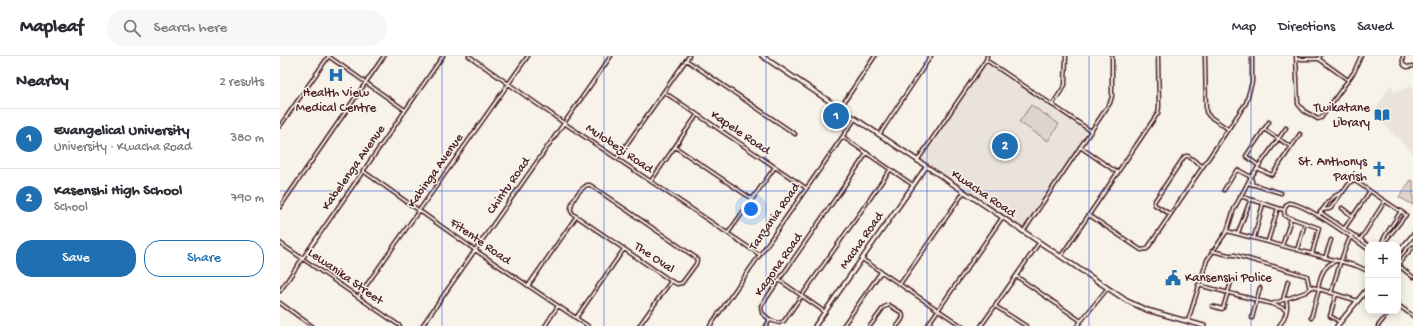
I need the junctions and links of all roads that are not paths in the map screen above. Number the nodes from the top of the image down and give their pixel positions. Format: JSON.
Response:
{"nodes":[{"id":1,"x":328,"y":56,"type":"edge"},
{"id":2,"x":384,"y":56,"type":"edge"},
{"id":3,"x":443,"y":56,"type":"edge"},
{"id":4,"x":469,"y":56,"type":"edge"},
{"id":5,"x":528,"y":56,"type":"edge"},
{"id":6,"x":611,"y":56,"type":"edge"},
{"id":7,"x":689,"y":56,"type":"edge"},
{"id":8,"x":762,"y":56,"type":"edge"},
{"id":9,"x":875,"y":56,"type":"edge"},
{"id":10,"x":931,"y":56,"type":"edge"},
{"id":11,"x":987,"y":56,"type":"edge"},
{"id":12,"x":1066,"y":56,"type":"edge"},
{"id":13,"x":1112,"y":56,"type":"edge"},
{"id":14,"x":1158,"y":56,"type":"edge"},
{"id":15,"x":1205,"y":56,"type":"edge"},
{"id":16,"x":1252,"y":56,"type":"edge"},
{"id":17,"x":1320,"y":56,"type":"edge"},
{"id":18,"x":1362,"y":56,"type":"edge"},
{"id":19,"x":1402,"y":56,"type":"edge"},
{"id":20,"x":1296,"y":57,"type":"edge"},
{"id":21,"x":1319,"y":59,"type":"junction"},
{"id":22,"x":686,"y":60,"type":"junction"},
{"id":23,"x":986,"y":60,"type":"junction"},
{"id":24,"x":1413,"y":66,"type":"edge"},
{"id":25,"x":1348,"y":80,"type":"junction"},
{"id":26,"x":366,"y":83,"type":"junction"},
{"id":27,"x":508,"y":84,"type":"junction"},
{"id":28,"x":664,"y":92,"type":"junction"},
{"id":29,"x":1052,"y":105,"type":"junction"},
{"id":30,"x":840,"y":108,"type":"junction"},
{"id":31,"x":405,"y":110,"type":"junction"},
{"id":32,"x":697,"y":115,"type":"junction"},
{"id":33,"x":855,"y":119,"type":"junction"},
{"id":34,"x":1269,"y":122,"type":"dead end"},
{"id":35,"x":564,"y":123,"type":"junction"},
{"id":36,"x":280,"y":126,"type":"edge"},
{"id":37,"x":1286,"y":128,"type":"dead end"},
{"id":38,"x":1228,"y":129,"type":"junction"},
{"id":39,"x":1264,"y":129,"type":"junction"},
{"id":40,"x":1091,"y":131,"type":"junction"},
{"id":41,"x":795,"y":134,"type":"dead end"},
{"id":42,"x":1300,"y":134,"type":"dead end"},
{"id":43,"x":879,"y":135,"type":"junction"},
{"id":44,"x":844,"y":137,"type":"junction"},
{"id":45,"x":1278,"y":138,"type":"junction"},
{"id":46,"x":675,"y":147,"type":"junction"},
{"id":47,"x":1080,"y":147,"type":"junction"},
{"id":48,"x":1291,"y":147,"type":"junction"},
{"id":49,"x":867,"y":154,"type":"junction"},
{"id":50,"x":617,"y":158,"type":"junction"},
{"id":51,"x":917,"y":161,"type":"junction"},
{"id":52,"x":1202,"y":166,"type":"junction"},
{"id":53,"x":926,"y":167,"type":"junction"},
{"id":54,"x":1258,"y":167,"type":"junction"},
{"id":55,"x":775,"y":168,"type":"junction"},
{"id":56,"x":890,"y":170,"type":"junction"},
{"id":57,"x":363,"y":171,"type":"junction"},
{"id":58,"x":1118,"y":173,"type":"junction"},
{"id":59,"x":1251,"y":177,"type":"junction"},
{"id":60,"x":651,"y":181,"type":"junction"},
{"id":61,"x":1248,"y":183,"type":"junction"},
{"id":62,"x":1253,"y":184,"type":"junction"},
{"id":63,"x":913,"y":186,"type":"junction"},
{"id":64,"x":806,"y":188,"type":"junction"},
{"id":65,"x":1224,"y":190,"type":"dead end"},
{"id":66,"x":1370,"y":191,"type":"junction"},
{"id":67,"x":964,"y":192,"type":"junction"},
{"id":68,"x":1343,"y":192,"type":"junction"},
{"id":69,"x":1281,"y":193,"type":"dead end"},
{"id":70,"x":1240,"y":196,"type":"junction"},
{"id":71,"x":752,"y":199,"type":"junction"},
{"id":72,"x":1250,"y":200,"type":"junction"},
{"id":73,"x":1385,"y":201,"type":"junction"},
{"id":74,"x":1263,"y":204,"type":"junction"},
{"id":75,"x":280,"y":207,"type":"edge"},
{"id":76,"x":1278,"y":208,"type":"junction"},
{"id":77,"x":1342,"y":208,"type":"dead end"},
{"id":78,"x":1284,"y":210,"type":"junction"},
{"id":79,"x":1322,"y":210,"type":"junction"},
{"id":80,"x":419,"y":211,"type":"junction"},
{"id":81,"x":1401,"y":211,"type":"junction"},
{"id":82,"x":1320,"y":212,"type":"junction"},
{"id":83,"x":1170,"y":215,"type":"junction"},
{"id":84,"x":1089,"y":216,"type":"junction"},
{"id":85,"x":1318,"y":216,"type":"junction"},
{"id":86,"x":1352,"y":216,"type":"junction"},
{"id":87,"x":576,"y":217,"type":"junction"},
{"id":88,"x":1002,"y":218,"type":"junction"},
{"id":89,"x":1291,"y":219,"type":"junction"},
{"id":90,"x":1305,"y":223,"type":"junction"},
{"id":91,"x":1336,"y":226,"type":"junction"},
{"id":92,"x":1344,"y":229,"type":"junction"},
{"id":93,"x":1227,"y":231,"type":"junction"},
{"id":94,"x":1023,"y":232,"type":"junction"},
{"id":95,"x":728,"y":233,"type":"junction"},
{"id":96,"x":1238,"y":233,"type":"junction"},
{"id":97,"x":1413,"y":235,"type":"edge"},
{"id":98,"x":1351,"y":236,"type":"junction"},
{"id":99,"x":1254,"y":238,"type":"junction"},
{"id":100,"x":1331,"y":240,"type":"dead end"},
{"id":101,"x":1360,"y":240,"type":"junction"},
{"id":102,"x":1268,"y":241,"type":"junction"},
{"id":103,"x":1382,"y":242,"type":"edge"},
{"id":104,"x":1384,"y":242,"type":"edge"},
{"id":105,"x":280,"y":243,"type":"edge"},
{"id":106,"x":1039,"y":243,"type":"junction"},
{"id":107,"x":1365,"y":245,"type":"edge"},
{"id":108,"x":1282,"y":246,"type":"junction"},
{"id":109,"x":1365,"y":246,"type":"edge"},
{"id":110,"x":1413,"y":247,"type":"edge"},
{"id":111,"x":624,"y":249,"type":"junction"},
{"id":112,"x":1401,"y":249,"type":"edge"},
{"id":113,"x":475,"y":250,"type":"junction"},
{"id":114,"x":1297,"y":250,"type":"junction"},
{"id":115,"x":1212,"y":251,"type":"junction"},
{"id":116,"x":1312,"y":254,"type":"junction"},
{"id":117,"x":760,"y":255,"type":"junction"},
{"id":118,"x":1061,"y":257,"type":"junction"},
{"id":119,"x":302,"y":258,"type":"junction"},
{"id":120,"x":1325,"y":258,"type":"junction"},
{"id":121,"x":862,"y":259,"type":"junction"},
{"id":122,"x":1337,"y":261,"type":"junction"},
{"id":123,"x":1401,"y":261,"type":"edge"},
{"id":124,"x":1340,"y":262,"type":"junction"},
{"id":125,"x":1401,"y":267,"type":"edge"},
{"id":126,"x":1365,"y":270,"type":"edge"},
{"id":127,"x":881,"y":272,"type":"junction"},
{"id":128,"x":1016,"y":276,"type":"junction"},
{"id":129,"x":1413,"y":277,"type":"edge"},
{"id":130,"x":1232,"y":279,"type":"dead end"},
{"id":131,"x":779,"y":280,"type":"junction"},
{"id":132,"x":671,"y":281,"type":"junction"},
{"id":133,"x":1288,"y":281,"type":"dead end"},
{"id":134,"x":900,"y":284,"type":"junction"},
{"id":135,"x":1198,"y":285,"type":"junction"},
{"id":136,"x":528,"y":286,"type":"junction"},
{"id":137,"x":1312,"y":287,"type":"junction"},
{"id":138,"x":1260,"y":288,"type":"dead end"},
{"id":139,"x":1107,"y":289,"type":"junction"},
{"id":140,"x":1318,"y":289,"type":"junction"},
{"id":141,"x":280,"y":291,"type":"edge"},
{"id":142,"x":1228,"y":292,"type":"junction"},
{"id":143,"x":1365,"y":292,"type":"edge"},
{"id":144,"x":1331,"y":293,"type":"junction"},
{"id":145,"x":1336,"y":294,"type":"junction"},
{"id":146,"x":802,"y":296,"type":"junction"},
{"id":147,"x":358,"y":297,"type":"junction"},
{"id":148,"x":1257,"y":300,"type":"junction"},
{"id":149,"x":1284,"y":300,"type":"junction"},
{"id":150,"x":1358,"y":301,"type":"junction"},
{"id":151,"x":280,"y":303,"type":"edge"},
{"id":152,"x":1272,"y":304,"type":"junction"},
{"id":153,"x":558,"y":306,"type":"junction"},
{"id":154,"x":995,"y":306,"type":"junction"},
{"id":155,"x":1212,"y":306,"type":"dead end"},
{"id":156,"x":1401,"y":307,"type":"edge"},
{"id":157,"x":938,"y":310,"type":"junction"},
{"id":158,"x":1286,"y":311,"type":"junction"},
{"id":159,"x":825,"y":312,"type":"junction"},
{"id":160,"x":1388,"y":314,"type":"edge"},
{"id":161,"x":1413,"y":316,"type":"edge"},
{"id":162,"x":576,"y":318,"type":"junction"},
{"id":163,"x":1252,"y":318,"type":"dead end"},
{"id":164,"x":1311,"y":318,"type":"dead end"},
{"id":165,"x":770,"y":320,"type":"junction"},
{"id":166,"x":1081,"y":321,"type":"junction"},
{"id":167,"x":1188,"y":321,"type":"junction"},
{"id":168,"x":1340,"y":322,"type":"junction"},
{"id":169,"x":312,"y":326,"type":"edge"},
{"id":170,"x":400,"y":326,"type":"edge"},
{"id":171,"x":422,"y":326,"type":"edge"},
{"id":172,"x":545,"y":326,"type":"edge"},
{"id":173,"x":588,"y":326,"type":"edge"},
{"id":174,"x":639,"y":326,"type":"edge"},
{"id":175,"x":710,"y":326,"type":"edge"},
{"id":176,"x":766,"y":326,"type":"edge"},
{"id":177,"x":815,"y":326,"type":"edge"},
{"id":178,"x":843,"y":326,"type":"edge"},
{"id":179,"x":870,"y":326,"type":"edge"},
{"id":180,"x":897,"y":326,"type":"edge"},
{"id":181,"x":927,"y":326,"type":"edge"},
{"id":182,"x":962,"y":326,"type":"edge"},
{"id":183,"x":981,"y":326,"type":"edge"},
{"id":184,"x":1026,"y":326,"type":"edge"},
{"id":185,"x":1077,"y":326,"type":"edge"},
{"id":186,"x":1204,"y":326,"type":"edge"},
{"id":187,"x":1279,"y":326,"type":"edge"},
{"id":188,"x":1337,"y":326,"type":"edge"},
{"id":189,"x":1378,"y":326,"type":"edge"}],
"edges":[{"from":1,"to":26,"type":"street"},
{"from":1,"to":36,"type":"street"},
{"from":2,"to":26,"type":"street"},
{"from":3,"to":31,"type":"street","name":"Kabelenga Avenue"},
{"from":4,"to":27,"type":"street","name":"Mulobezi Road"},
{"from":5,"to":27,"type":"street","name":"Kabinga Avenue"},
{"from":6,"to":35,"type":"street","name":"Chintu Road"},
{"from":7,"to":22,"type":"street"},
{"from":8,"to":30,"type":"main road","name":"Kwacha Road"},
{"from":9,"to":30,"type":"street"},
{"from":10,"to":43,"type":"street"},
{"from":11,"to":23,"type":"street"},
{"from":12,"to":29,"type":"street"},
{"from":13,"to":40,"type":"street"},
{"from":14,"to":58,"type":"street"},
{"from":15,"to":38,"type":"street"},
{"from":16,"to":38,"type":"street"},
{"from":17,"to":21,"type":"street"},
{"from":18,"to":25,"type":"street"},
{"from":19,"to":24,"type":"street"},
{"from":20,"to":21,"type":"street"},
{"from":20,"to":25,"type":"street"},
{"from":21,"to":25,"type":"street"},
{"from":22,"to":28,"type":"street"},
{"from":22,"to":41,"type":"street"},
{"from":23,"to":29,"type":"street"},
{"from":23,"to":51,"type":"street"},
{"from":26,"to":31,"type":"street"},
{"from":26,"to":75,"type":"street"},
{"from":27,"to":35,"type":"street","name":"Mulobezi Road"},
{"from":27,"to":80,"type":"street","name":"Kabinga Avenue"},
{"from":28,"to":32,"type":"street","name":"Kapele Road"},
{"from":28,"to":50,"type":"street"},
{"from":29,"to":40,"type":"street"},
{"from":30,"to":33,"type":"main road","name":"Kwacha Road"},
{"from":31,"to":57,"type":"street","name":"Kabelenga Avenue"},
{"from":32,"to":46,"type":"street"},
{"from":32,"to":55,"type":"street","name":"Kapele Road"},
{"from":33,"to":43,"type":"main road","name":"Kwacha Road"},
{"from":33,"to":44,"type":"street","name":"Tanzania Road"},
{"from":34,"to":39,"type":"street"},
{"from":35,"to":50,"type":"street","name":"Mulobezi Road"},
{"from":35,"to":113,"type":"street","name":"Chintu Road"},
{"from":37,"to":45,"type":"street"},
{"from":38,"to":52,"type":"street"},
{"from":39,"to":45,"type":"street"},
{"from":39,"to":54,"type":"street"},
{"from":40,"to":47,"type":"street"},
{"from":42,"to":48,"type":"street"},
{"from":43,"to":51,"type":"main road","name":"Kwacha Road"},
{"from":44,"to":49,"type":"street"},
{"from":44,"to":64,"type":"street","name":"Tanzania Road"},
{"from":45,"to":48,"type":"street"},
{"from":45,"to":54,"type":"street"},
{"from":46,"to":60,"type":"street"},
{"from":46,"to":71,"type":"street"},
{"from":47,"to":58,"type":"street"},
{"from":47,"to":94,"type":"street"},
{"from":48,"to":54,"type":"street"},
{"from":49,"to":56,"type":"street"},
{"from":49,"to":131,"type":"street","name":"Kagona Road"},
{"from":50,"to":60,"type":"street","name":"Mulobezi Road"},
{"from":51,"to":53,"type":"main road","name":"Kwacha Road"},
{"from":52,"to":83,"type":"street"},
{"from":52,"to":83,"type":"street"},
{"from":53,"to":63,"type":"main road","name":"Macha Road"},
{"from":53,"to":67,"type":"main road","name":"Kwacha Road"},
{"from":54,"to":59,"type":"street"},
{"from":55,"to":64,"type":"street","name":"Kapele Road"},
{"from":55,"to":71,"type":"street"},
{"from":56,"to":63,"type":"street"},
{"from":56,"to":146,"type":"street"},
{"from":57,"to":80,"type":"street","name":"Fitente Road"},
{"from":57,"to":119,"type":"street","name":"Kabelenga Avenue"},
{"from":58,"to":84,"type":"street"},
{"from":59,"to":61,"type":"street"},
{"from":59,"to":62,"type":"street"},
{"from":59,"to":65,"type":"street"},
{"from":60,"to":95,"type":"street","name":"Mulobezi Road"},
{"from":61,"to":62,"type":"street"},
{"from":61,"to":70,"type":"street"},
{"from":62,"to":69,"type":"street"},
{"from":63,"to":121,"type":"main road","name":"Macha Road"},
{"from":64,"to":117,"type":"street","name":"Tanzania Road"},
{"from":66,"to":68,"type":"street"},
{"from":66,"to":73,"type":"street"},
{"from":66,"to":86,"type":"street"},
{"from":67,"to":88,"type":"main road","name":"Kwacha Road"},
{"from":67,"to":134,"type":"street"},
{"from":68,"to":79,"type":"street"},
{"from":68,"to":79,"type":"street"},
{"from":70,"to":72,"type":"street"},
{"from":70,"to":93,"type":"street"},
{"from":71,"to":95,"type":"street"},
{"from":72,"to":74,"type":"street"},
{"from":72,"to":96,"type":"street"},
{"from":73,"to":81,"type":"street"},
{"from":73,"to":101,"type":"street"},
{"from":74,"to":76,"type":"street"},
{"from":74,"to":99,"type":"street"},
{"from":76,"to":78,"type":"street"},
{"from":76,"to":102,"type":"street"},
{"from":77,"to":86,"type":"street"},
{"from":78,"to":85,"type":"street"},
{"from":78,"to":89,"type":"street"},
{"from":79,"to":82,"type":"street"},
{"from":80,"to":113,"type":"street","name":"Fitente Road"},
{"from":80,"to":147,"type":"street","name":"Kabinga Avenue"},
{"from":81,"to":103,"type":"street"},
{"from":81,"to":104,"type":"street"},
{"from":82,"to":85,"type":"street"},
{"from":82,"to":91,"type":"street"},
{"from":83,"to":84,"type":"street"},
{"from":84,"to":118,"type":"street"},
{"from":85,"to":91,"type":"street"},
{"from":86,"to":92,"type":"street"},
{"from":87,"to":111,"type":"street","name":"The Oval"},
{"from":87,"to":132,"type":"street","name":"The Oval"},
{"from":87,"to":136,"type":"street"},
{"from":88,"to":94,"type":"main road","name":"Kwacha Road"},
{"from":88,"to":157,"type":"street"},
{"from":89,"to":90,"type":"street"},
{"from":89,"to":108,"type":"street"},
{"from":90,"to":114,"type":"street"},
{"from":90,"to":116,"type":"street"},
{"from":91,"to":92,"type":"street"},
{"from":91,"to":98,"type":"street"},
{"from":92,"to":98,"type":"street"},
{"from":93,"to":96,"type":"street"},
{"from":93,"to":115,"type":"street"},
{"from":94,"to":106,"type":"main road","name":"Kwacha Road"},
{"from":95,"to":117,"type":"street","name":"Mulobezi Road"},
{"from":96,"to":99,"type":"street"},
{"from":97,"to":112,"type":"main road"},
{"from":98,"to":101,"type":"street"},
{"from":98,"to":109,"type":"street"},
{"from":98,"to":124,"type":"street"},
{"from":99,"to":102,"type":"street"},
{"from":100,"to":120,"type":"street"},
{"from":101,"to":107,"type":"street"},
{"from":102,"to":108,"type":"street"},
{"from":105,"to":119,"type":"street","name":"Lewanika Street"},
{"from":106,"to":118,"type":"main road","name":"Kwacha Road"},
{"from":106,"to":128,"type":"street"},
{"from":108,"to":114,"type":"street"},
{"from":110,"to":123,"type":"street"},
{"from":111,"to":132,"type":"street","name":"The Oval"},
{"from":111,"to":162,"type":"street"},
{"from":113,"to":136,"type":"street","name":"Fitente Road"},
{"from":113,"to":171,"type":"street","name":"Chintu Road"},
{"from":114,"to":116,"type":"street"},
{"from":115,"to":135,"type":"street"},
{"from":115,"to":137,"type":"street"},
{"from":116,"to":120,"type":"street"},
{"from":117,"to":175,"type":"street","name":"Tanzania Road"},
{"from":118,"to":139,"type":"main road","name":"Kwacha Road"},
{"from":119,"to":141,"type":"street","name":"Kabelenga Avenue"},
{"from":119,"to":147,"type":"street","name":"Lewanika Street"},
{"from":120,"to":122,"type":"street"},
{"from":121,"to":127,"type":"street"},
{"from":121,"to":159,"type":"main road","name":"Macha Road"},
{"from":122,"to":124,"type":"street"},
{"from":122,"to":140,"type":"street"},
{"from":124,"to":126,"type":"street"},
{"from":124,"to":144,"type":"street"},
{"from":125,"to":129,"type":"street"},
{"from":127,"to":134,"type":"street"},
{"from":127,"to":178,"type":"street"},
{"from":128,"to":154,"type":"street"},
{"from":128,"to":166,"type":"street"},
{"from":130,"to":142,"type":"street"},
{"from":131,"to":146,"type":"street"},
{"from":131,"to":165,"type":"street","name":"Kagona Road"},
{"from":132,"to":174,"type":"street"},
{"from":133,"to":149,"type":"street"},
{"from":134,"to":157,"type":"street"},
{"from":135,"to":142,"type":"street"},
{"from":135,"to":167,"type":"street"},
{"from":136,"to":153,"type":"street","name":"Fitente Road"},
{"from":137,"to":140,"type":"street"},
{"from":137,"to":149,"type":"street"},
{"from":138,"to":148,"type":"street"},
{"from":139,"to":166,"type":"street"},
{"from":139,"to":167,"type":"main road","name":"Kwacha Road"},
{"from":140,"to":144,"type":"street"},
{"from":140,"to":164,"type":"street"},
{"from":142,"to":148,"type":"street"},
{"from":142,"to":155,"type":"street"},
{"from":143,"to":150,"type":"main road"},
{"from":144,"to":145,"type":"street"},
{"from":145,"to":150,"type":"street"},
{"from":145,"to":168,"type":"street"},
{"from":146,"to":159,"type":"street"},
{"from":146,"to":165,"type":"street"},
{"from":147,"to":170,"type":"street","name":"Lewanika Street"},
{"from":148,"to":152,"type":"street"},
{"from":148,"to":163,"type":"street"},
{"from":149,"to":152,"type":"street"},
{"from":149,"to":158,"type":"street"},
{"from":150,"to":168,"type":"main road"},
{"from":151,"to":169,"type":"street"},
{"from":152,"to":158,"type":"street"},
{"from":153,"to":162,"type":"street","name":"Fitente Road"},
{"from":153,"to":172,"type":"street"},
{"from":154,"to":183,"type":"street"},
{"from":154,"to":184,"type":"street"},
{"from":156,"to":161,"type":"street"},
{"from":157,"to":181,"type":"street"},
{"from":157,"to":182,"type":"street"},
{"from":158,"to":187,"type":"street"},
{"from":159,"to":177,"type":"main road","name":"Macha Road"},
{"from":160,"to":189,"type":"street"},
{"from":162,"to":173,"type":"street","name":"Fitente Road"},
{"from":165,"to":176,"type":"street"},
{"from":166,"to":185,"type":"street"},
{"from":167,"to":186,"type":"main road","name":"Kwacha Road"},
{"from":168,"to":188,"type":"main road"},
{"from":179,"to":180,"type":"street"}]}
